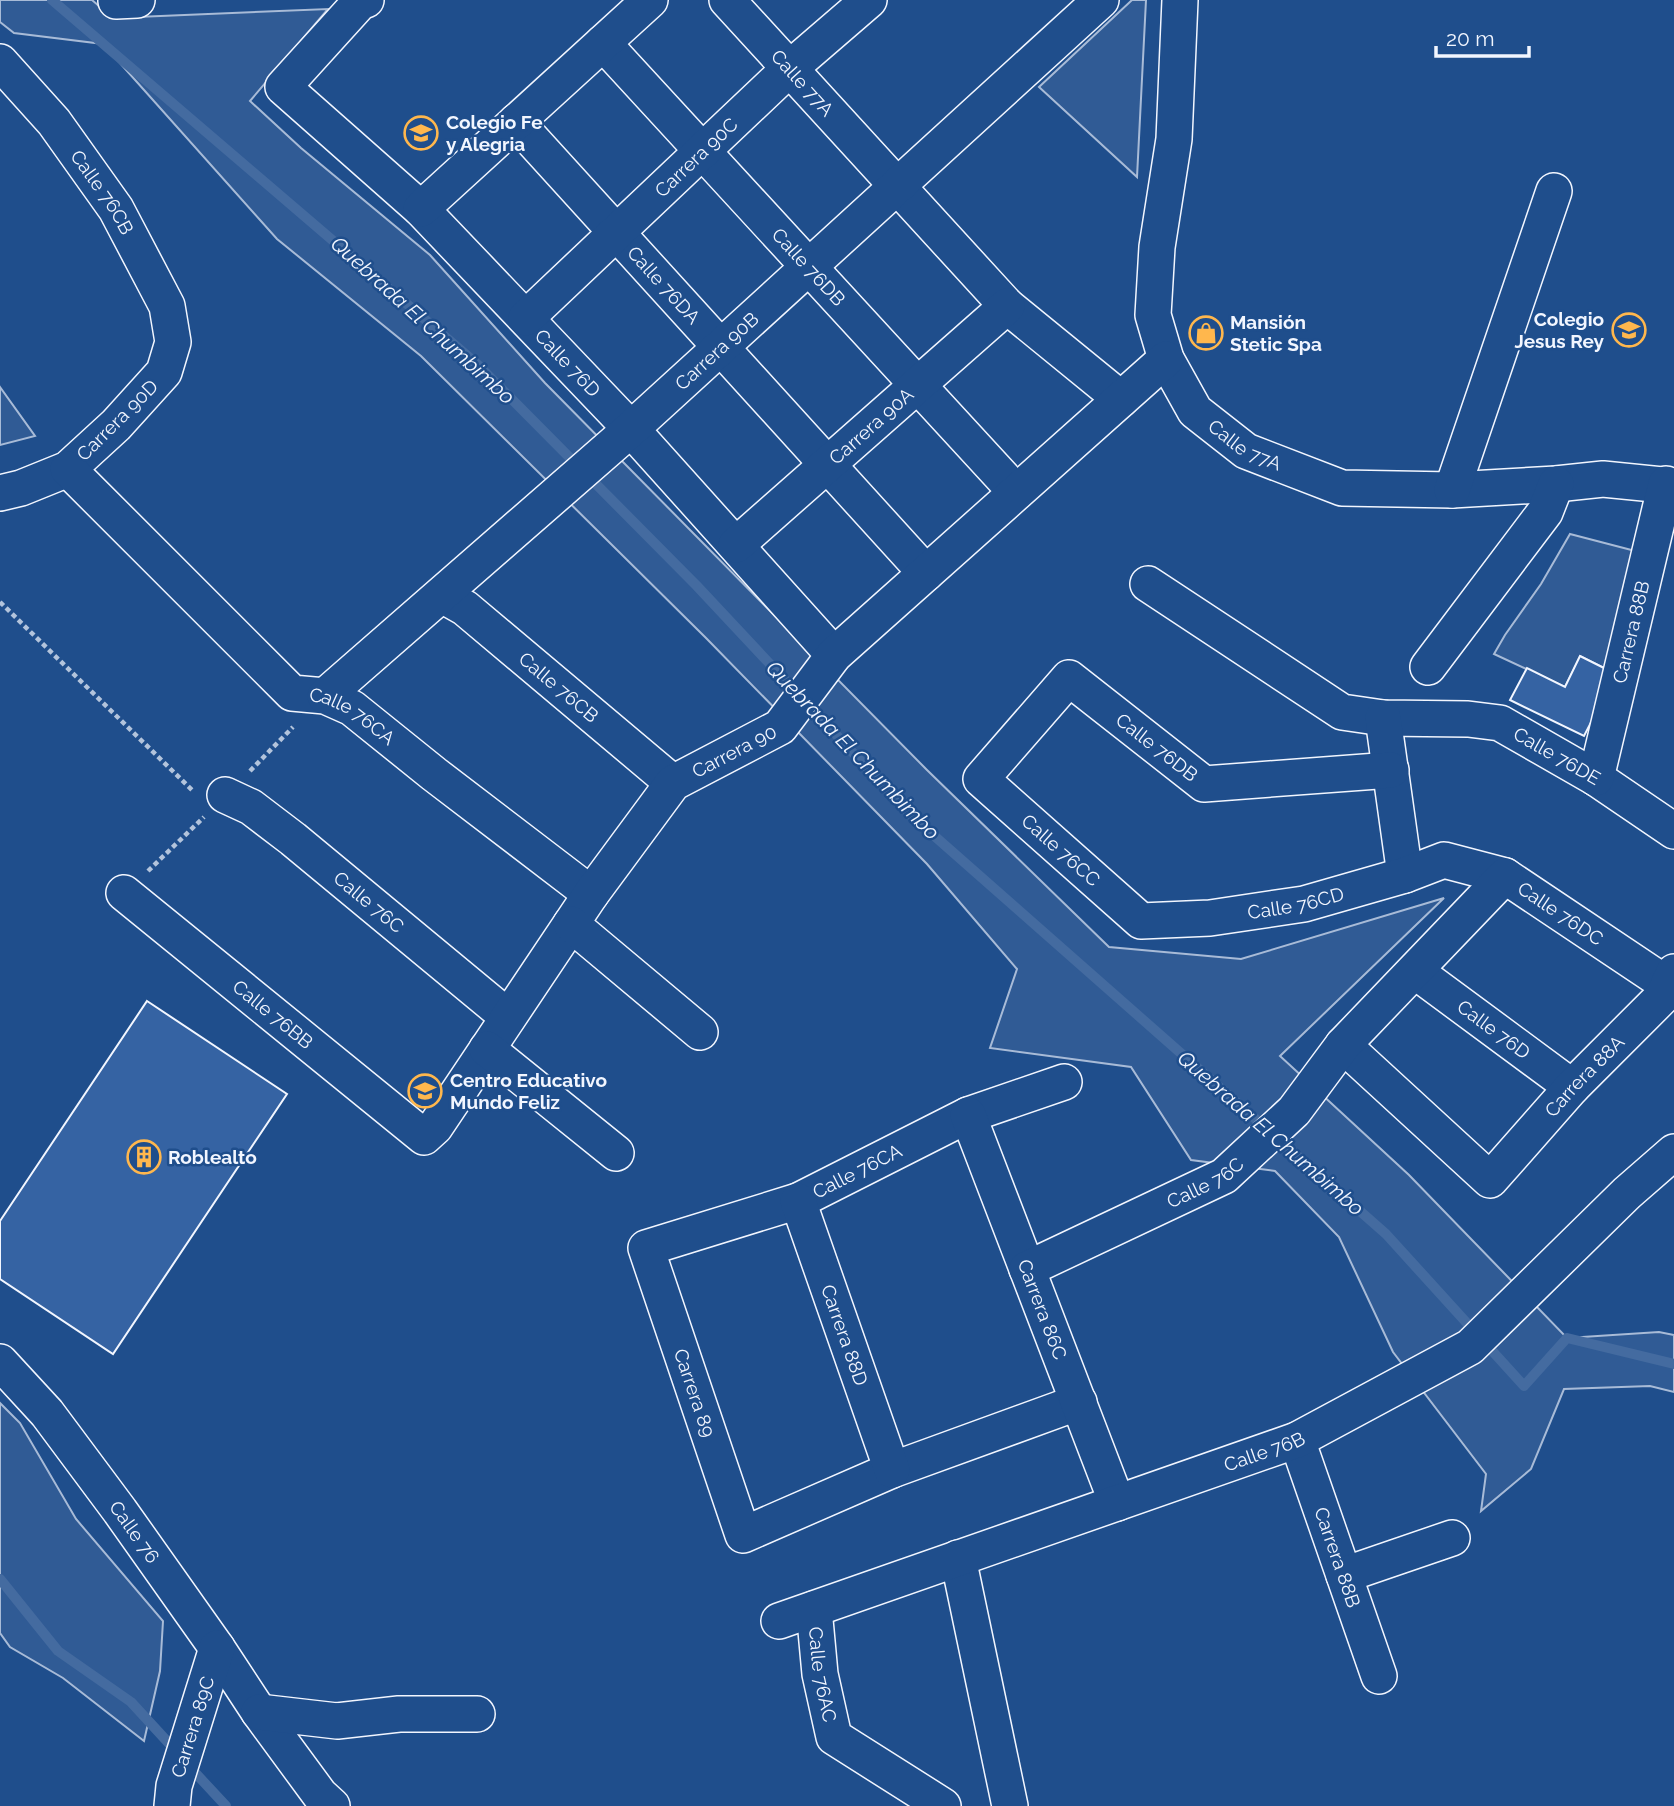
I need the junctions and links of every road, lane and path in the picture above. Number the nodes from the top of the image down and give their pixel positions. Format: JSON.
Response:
{"nodes":[{"id":1,"x":137,"y":0,"type":"edge"},
{"id":2,"x":360,"y":0,"type":"edge"},
{"id":3,"x":650,"y":0,"type":"edge"},
{"id":4,"x":727,"y":0,"type":"edge"},
{"id":5,"x":869,"y":0,"type":"edge"},
{"id":6,"x":1101,"y":0,"type":"edge"},
{"id":7,"x":1180,"y":0,"type":"edge"},
{"id":8,"x":116,"y":1,"type":"edge"},
{"id":9,"x":603,"y":43,"type":"junction"},
{"id":10,"x":0,"y":62,"type":"edge"},
{"id":11,"x":789,"y":69,"type":"junction"},
{"id":12,"x":516,"y":122,"type":"junction"},
{"id":13,"x":702,"y":152,"type":"junction"},
{"id":14,"x":897,"y":187,"type":"junction"},
{"id":15,"x":1554,"y":191,"type":"dead end"},
{"id":16,"x":421,"y":209,"type":"junction"},
{"id":17,"x":616,"y":232,"type":"junction"},
{"id":18,"x":808,"y":267,"type":"junction"},
{"id":19,"x":1007,"y":306,"type":"junction"},
{"id":20,"x":526,"y":317,"type":"junction"},
{"id":21,"x":173,"y":342,"type":"joint"},
{"id":22,"x":720,"y":347,"type":"junction"},
{"id":23,"x":1166,"y":359,"type":"junction"},
{"id":24,"x":918,"y":385,"type":"junction"},
{"id":25,"x":1121,"y":399,"type":"junction"},
{"id":26,"x":631,"y":429,"type":"junction"},
{"id":27,"x":828,"y":464,"type":"junction"},
{"id":28,"x":68,"y":469,"type":"junction"},
{"id":29,"x":1556,"y":484,"type":"junction"},
{"id":30,"x":1670,"y":485,"type":"edge"},
{"id":31,"x":1452,"y":490,"type":"junction"},
{"id":32,"x":1016,"y":492,"type":"junction"},
{"id":33,"x":0,"y":493,"type":"edge"},
{"id":34,"x":736,"y":545,"type":"junction"},
{"id":35,"x":926,"y":573,"type":"junction"},
{"id":36,"x":1148,"y":584,"type":"dead end"},
{"id":37,"x":442,"y":595,"type":"junction"},
{"id":38,"x":0,"y":602,"type":"edge"},
{"id":39,"x":834,"y":655,"type":"junction"},
{"id":40,"x":1428,"y":667,"type":"dead end"},
{"id":41,"x":325,"y":696,"type":"junction"},
{"id":42,"x":1383,"y":718,"type":"junction"},
{"id":43,"x":1391,"y":770,"type":"junction"},
{"id":44,"x":1595,"y":778,"type":"junction"},
{"id":45,"x":981,"y":779,"type":"joint"},
{"id":46,"x":673,"y":783,"type":"junction"},
{"id":47,"x":209,"y":793,"type":"joint"},
{"id":48,"x":1674,"y":831,"type":"edge"},
{"id":49,"x":1444,"y":860,"type":"joint"},
{"id":50,"x":1405,"y":875,"type":"junction"},
{"id":51,"x":1505,"y":876,"type":"junction"},
{"id":52,"x":124,"y":893,"type":"dead end"},
{"id":53,"x":591,"y":894,"type":"junction"},
{"id":54,"x":1141,"y":921,"type":"joint"},
{"id":55,"x":571,"y":924,"type":"junction"},
{"id":56,"x":1415,"y":971,"type":"junction"},
{"id":57,"x":1671,"y":978,"type":"edge"},
{"id":58,"x":508,"y":1017,"type":"junction"},
{"id":59,"x":700,"y":1032,"type":"dead end"},
{"id":60,"x":1343,"y":1045,"type":"junction"},
{"id":61,"x":487,"y":1049,"type":"junction"},
{"id":62,"x":1064,"y":1082,"type":"dead end"},
{"id":63,"x":1572,"y":1087,"type":"junction"},
{"id":64,"x":968,"y":1115,"type":"junction"},
{"id":65,"x":424,"y":1137,"type":"joint"},
{"id":66,"x":1674,"y":1152,"type":"edge"},
{"id":67,"x":616,"y":1153,"type":"dead end"},
{"id":68,"x":798,"y":1201,"type":"junction"},
{"id":69,"x":646,"y":1248,"type":"joint"},
{"id":70,"x":1027,"y":1269,"type":"junction"},
{"id":71,"x":0,"y":1362,"type":"edge"},
{"id":72,"x":1079,"y":1402,"type":"junction"},
{"id":73,"x":1297,"y":1440,"type":"junction"},
{"id":74,"x":892,"y":1469,"type":"junction"},
{"id":75,"x":1117,"y":1503,"type":"junction"},
{"id":76,"x":1452,"y":1538,"type":"dead end"},
{"id":77,"x":958,"y":1558,"type":"junction"},
{"id":78,"x":1344,"y":1575,"type":"junction"},
{"id":79,"x":814,"y":1609,"type":"junction"},
{"id":80,"x":779,"y":1621,"type":"dead end"},
{"id":81,"x":217,"y":1648,"type":"junction"},
{"id":82,"x":1380,"y":1676,"type":"dead end"},
{"id":83,"x":259,"y":1712,"type":"junction"},
{"id":84,"x":477,"y":1714,"type":"dead end"},
{"id":85,"x":172,"y":1806,"type":"edge"},
{"id":86,"x":332,"y":1806,"type":"edge"},
{"id":87,"x":943,"y":1806,"type":"edge"},
{"id":88,"x":1010,"y":1806,"type":"edge"}],
"edges":[{"from":1,"to":8,"type":"street"},
{"from":2,"to":16,"type":"street","name":"Calle 76D"},
{"from":3,"to":9,"type":"street"},
{"from":4,"to":11,"type":"street","name":"Calle 77A"},
{"from":5,"to":11,"type":"street","name":"Carrera 90C"},
{"from":6,"to":14,"type":"street","name":"Carrera 90B"},
{"from":7,"to":23,"type":"street","name":"Calle 77A"},
{"from":9,"to":12,"type":"street"},
{"from":9,"to":13,"type":"street","name":"Calle 76DB"},
{"from":10,"to":21,"type":"street","name":"Calle 76CB"},
{"from":11,"to":13,"type":"street","name":"Carrera 90C"},
{"from":11,"to":14,"type":"street","name":"Calle 77A"},
{"from":12,"to":16,"type":"street"},
{"from":12,"to":17,"type":"street","name":"Calle 76DA"},
{"from":13,"to":17,"type":"street","name":"Carrera 90C"},
{"from":13,"to":18,"type":"street","name":"Calle 76DB"},
{"from":14,"to":18,"type":"street","name":"Carrera 90B"},
{"from":14,"to":19,"type":"street","name":"Calle 77A"},
{"from":15,"to":31,"type":"street"},
{"from":16,"to":20,"type":"street","name":"Calle 76D"},
{"from":17,"to":20,"type":"street","name":"Carrera 90C"},
{"from":17,"to":22,"type":"street","name":"Calle 76DA"},
{"from":18,"to":22,"type":"street","name":"Carrera 90B"},
{"from":18,"to":24,"type":"street","name":"Calle 76DB"},
{"from":19,"to":24,"type":"street","name":"Carrera 90A"},
{"from":19,"to":25,"type":"street","name":"Calle 77A"},
{"from":20,"to":26,"type":"street","name":"Calle 76D"},
{"from":21,"to":28,"type":"street","name":"Carrera 90D"},
{"from":22,"to":26,"type":"street","name":"Carrera 90B"},
{"from":22,"to":27,"type":"street","name":"Calle 76DA"},
{"from":23,"to":25,"type":"street","name":"Carrera 90"},
{"from":23,"to":31,"type":"street","name":"Calle 77A"},
{"from":24,"to":27,"type":"street","name":"Carrera 90A"},
{"from":24,"to":32,"type":"street","name":"Calle 76DB"},
{"from":25,"to":32,"type":"street","name":"Carrera 90"},
{"from":26,"to":34,"type":"street","name":"Calle 76D"},
{"from":26,"to":37,"type":"street","name":"Carrera 90B"},
{"from":27,"to":34,"type":"street","name":"Carrera 90A"},
{"from":27,"to":35,"type":"street","name":"Calle 76DA"},
{"from":28,"to":33,"type":"street","name":"Carrera 90D"},
{"from":28,"to":41,"type":"street","name":"Calle 76CA"},
{"from":29,"to":30,"type":"street","name":"Calle 77A"},
{"from":29,"to":31,"type":"street","name":"Calle 77A"},
{"from":29,"to":40,"type":"street"},
{"from":30,"to":44,"type":"street","name":"Carrera 88B"},
{"from":32,"to":35,"type":"street","name":"Carrera 90"},
{"from":34,"to":39,"type":"street","name":"Calle 76D"},
{"from":35,"to":39,"type":"street","name":"Carrera 90"},
{"from":36,"to":42,"type":"street","name":"Calle 76DE"},
{"from":37,"to":41,"type":"street","name":"Carrera 90B"},
{"from":37,"to":46,"type":"street","name":"Calle 76CB"},
{"from":38,"to":47,"type":"path"},
{"from":39,"to":46,"type":"street","name":"Carrera 90"},
{"from":41,"to":53,"type":"street","name":"Calle 76CA"},
{"from":42,"to":43,"type":"street"},
{"from":42,"to":44,"type":"street","name":"Calle 76DE"},
{"from":43,"to":45,"type":"street","name":"Calle 76DB"},
{"from":43,"to":50,"type":"street"},
{"from":44,"to":48,"type":"street","name":"Calle 76DE"},
{"from":45,"to":54,"type":"street","name":"Calle 76CC"},
{"from":46,"to":53,"type":"street","name":"Carrera 90"},
{"from":47,"to":58,"type":"street","name":"Calle 76C"},
{"from":49,"to":50,"type":"street","name":"Calle 76CD"},
{"from":49,"to":51,"type":"street","name":"Calle 76DC"},
{"from":50,"to":54,"type":"street","name":"Calle 76CD"},
{"from":51,"to":56,"type":"street"},
{"from":51,"to":57,"type":"street","name":"Calle 76DC"},
{"from":52,"to":65,"type":"street","name":"Calle 76BB"},
{"from":53,"to":55,"type":"street","name":"Carrera 90"},
{"from":55,"to":58,"type":"street","name":"Carrera 90"},
{"from":55,"to":59,"type":"street"},
{"from":56,"to":60,"type":"street"},
{"from":56,"to":63,"type":"street","name":"Calle 76D"},
{"from":57,"to":63,"type":"street","name":"Carrera 88A"},
{"from":58,"to":61,"type":"street","name":"Carrera 90"},
{"from":60,"to":63,"type":"street","name":"Carrera 88A"},
{"from":60,"to":70,"type":"street","name":"Calle 76C"},
{"from":61,"to":65,"type":"street","name":"Carrera 90"},
{"from":61,"to":67,"type":"street"},
{"from":62,"to":64,"type":"street","name":"Calle 76CA"},
{"from":64,"to":68,"type":"street","name":"Calle 76CA"},
{"from":64,"to":70,"type":"street","name":"Carrera 86C"},
{"from":66,"to":73,"type":"street","name":"Calle 76B"},
{"from":68,"to":69,"type":"street","name":"Calle 76CA"},
{"from":68,"to":74,"type":"street","name":"Carrera 88D"},
{"from":69,"to":74,"type":"street","name":"Carrera 89"},
{"from":70,"to":72,"type":"street","name":"Carrera 86C"},
{"from":71,"to":81,"type":"street","name":"Calle 76"},
{"from":72,"to":74,"type":"street"},
{"from":72,"to":75,"type":"street","name":"Carrera 86C"},
{"from":73,"to":75,"type":"street","name":"Calle 76B"},
{"from":73,"to":78,"type":"street","name":"Carrera 88B"},
{"from":75,"to":77,"type":"street","name":"Calle 76B"},
{"from":76,"to":78,"type":"street"},
{"from":77,"to":79,"type":"street","name":"Calle 76B"},
{"from":77,"to":88,"type":"street"},
{"from":78,"to":82,"type":"street","name":"Carrera 88B"},
{"from":79,"to":80,"type":"street","name":"Calle 76B"},
{"from":79,"to":87,"type":"street","name":"Calle 76AC"},
{"from":81,"to":83,"type":"street","name":"Calle 76"},
{"from":81,"to":85,"type":"street","name":"Carrera 89C"},
{"from":83,"to":84,"type":"street"},
{"from":83,"to":86,"type":"street","name":"Calle 76"}]}
